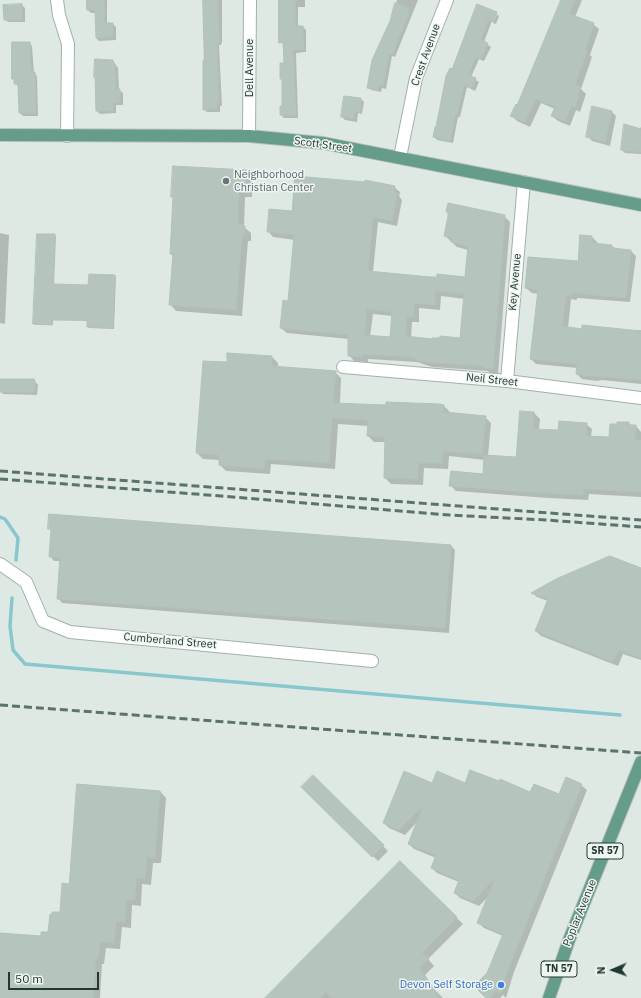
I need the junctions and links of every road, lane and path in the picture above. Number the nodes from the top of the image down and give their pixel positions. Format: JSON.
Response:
{"nodes":[{"id":1,"x":57,"y":0,"type":"edge"},
{"id":2,"x":250,"y":0,"type":"edge"},
{"id":3,"x":447,"y":0,"type":"edge"},
{"id":4,"x":0,"y":135,"type":"edge"},
{"id":5,"x":67,"y":136,"type":"junction"},
{"id":6,"x":249,"y":136,"type":"junction"},
{"id":7,"x":400,"y":157,"type":"junction"},
{"id":8,"x":524,"y":182,"type":"junction"},
{"id":9,"x":641,"y":205,"type":"edge"},
{"id":10,"x":343,"y":367,"type":"dead end"},
{"id":11,"x":507,"y":382,"type":"junction"},
{"id":12,"x":641,"y":398,"type":"edge"},
{"id":13,"x":0,"y":564,"type":"edge"},
{"id":14,"x":372,"y":660,"type":"dead end"},
{"id":15,"x":641,"y":762,"type":"edge"},
{"id":16,"x":569,"y":940,"type":"joint"},
{"id":17,"x":549,"y":998,"type":"edge"}],
"edges":[{"from":1,"to":5,"type":"street"},
{"from":2,"to":6,"type":"street","name":"Dell Avenue"},
{"from":3,"to":7,"type":"street","name":"Crest Avenue"},
{"from":4,"to":5,"type":"main road","name":"Scott Street"},
{"from":5,"to":6,"type":"main road","name":"Scott Street"},
{"from":6,"to":7,"type":"main road","name":"Scott Street"},
{"from":7,"to":8,"type":"main road","name":"Scott Street"},
{"from":8,"to":9,"type":"main road","name":"Scott Street"},
{"from":8,"to":11,"type":"street","name":"Key Avenue"},
{"from":10,"to":11,"type":"street","name":"Neil Street"},
{"from":11,"to":12,"type":"street","name":"Neil Street"},
{"from":13,"to":14,"type":"street","name":"Cumberland Street"},
{"from":15,"to":16,"type":"main road","name":"Poplar Avenue","number":"SR 57"},
{"from":16,"to":17,"type":"main road","name":"Poplar Avenue","number":"TN 57"}]}
